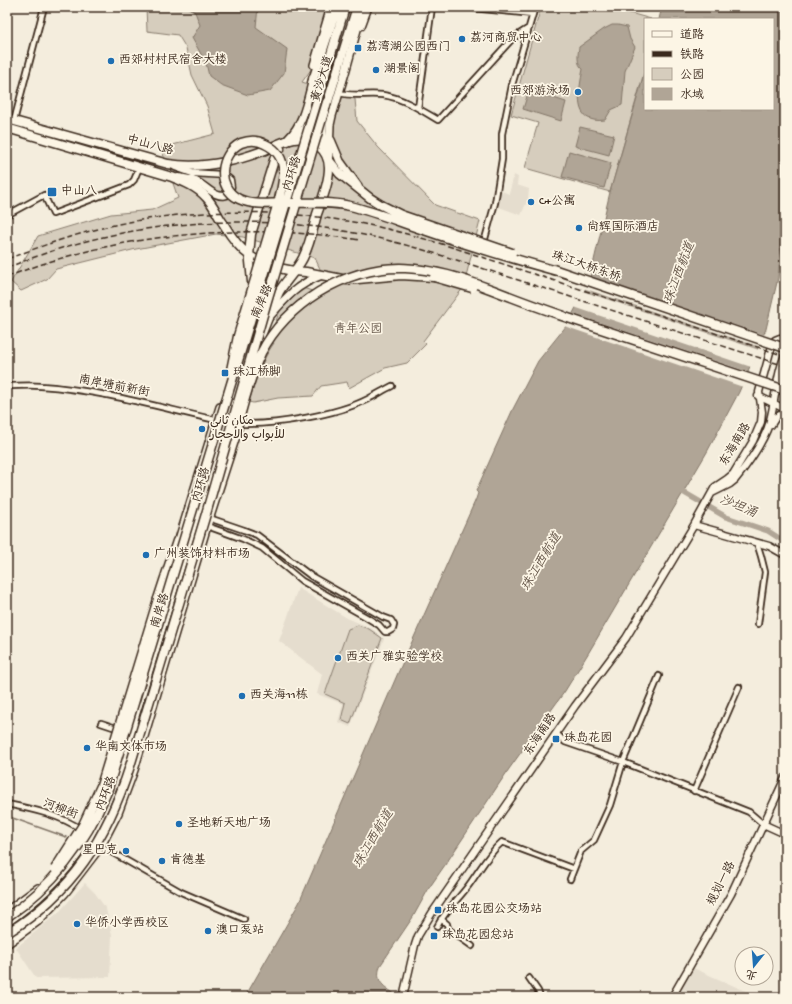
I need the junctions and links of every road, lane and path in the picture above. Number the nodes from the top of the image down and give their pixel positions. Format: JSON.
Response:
{"nodes":[{"id":1,"x":44,"y":7,"type":"edge"},
{"id":2,"x":331,"y":7,"type":"edge"},
{"id":3,"x":337,"y":7,"type":"edge"},
{"id":4,"x":345,"y":7,"type":"edge"},
{"id":5,"x":356,"y":7,"type":"edge"},
{"id":6,"x":364,"y":7,"type":"edge"},
{"id":7,"x":368,"y":7,"type":"edge"},
{"id":8,"x":432,"y":7,"type":"edge"},
{"id":9,"x":462,"y":7,"type":"edge"},
{"id":10,"x":535,"y":7,"type":"edge"},
{"id":11,"x":533,"y":14,"type":"junction"},
{"id":12,"x":354,"y":18,"type":"junction"},
{"id":13,"x":358,"y":26,"type":"junction"},
{"id":14,"x":529,"y":28,"type":"junction"},
{"id":15,"x":354,"y":40,"type":"junction"},
{"id":16,"x":312,"y":83,"type":"junction"},
{"id":17,"x":339,"y":93,"type":"junction"},
{"id":18,"x":418,"y":108,"type":"junction"},
{"id":19,"x":302,"y":116,"type":"junction"},
{"id":20,"x":311,"y":119,"type":"junction"},
{"id":21,"x":11,"y":120,"type":"edge"},
{"id":22,"x":7,"y":128,"type":"edge"},
{"id":23,"x":326,"y":128,"type":"junction"},
{"id":24,"x":287,"y":141,"type":"junction"},
{"id":25,"x":329,"y":147,"type":"junction"},
{"id":26,"x":328,"y":159,"type":"junction"},
{"id":27,"x":340,"y":161,"type":"junction"},
{"id":28,"x":168,"y":164,"type":"junction"},
{"id":29,"x":139,"y":168,"type":"junction"},
{"id":30,"x":172,"y":177,"type":"junction"},
{"id":31,"x":363,"y":192,"type":"junction"},
{"id":32,"x":7,"y":215,"type":"edge"},
{"id":33,"x":485,"y":239,"type":"dead end"},
{"id":34,"x":249,"y":256,"type":"junction"},
{"id":35,"x":258,"y":261,"type":"junction"},
{"id":36,"x":558,"y":270,"type":"junction"},
{"id":37,"x":294,"y":271,"type":"junction"},
{"id":38,"x":322,"y":275,"type":"junction"},
{"id":39,"x":264,"y":288,"type":"junction"},
{"id":40,"x":278,"y":296,"type":"junction"},
{"id":41,"x":564,"y":316,"type":"junction"},
{"id":42,"x":269,"y":318,"type":"junction"},
{"id":43,"x":785,"y":338,"type":"edge"},
{"id":44,"x":785,"y":348,"type":"edge"},
{"id":45,"x":785,"y":354,"type":"edge"},
{"id":46,"x":785,"y":372,"type":"edge"},
{"id":47,"x":238,"y":382,"type":"junction"},
{"id":48,"x":7,"y":386,"type":"edge"},
{"id":49,"x":392,"y":386,"type":"dead end"},
{"id":50,"x":785,"y":390,"type":"edge"},
{"id":51,"x":224,"y":394,"type":"junction"},
{"id":52,"x":758,"y":396,"type":"junction"},
{"id":53,"x":773,"y":404,"type":"junction"},
{"id":54,"x":226,"y":409,"type":"junction"},
{"id":55,"x":785,"y":409,"type":"edge"},
{"id":56,"x":785,"y":412,"type":"edge"},
{"id":57,"x":216,"y":420,"type":"junction"},
{"id":58,"x":240,"y":424,"type":"junction"},
{"id":59,"x":768,"y":429,"type":"junction"},
{"id":60,"x":709,"y":496,"type":"junction"},
{"id":61,"x":208,"y":516,"type":"junction"},
{"id":62,"x":694,"y":525,"type":"junction"},
{"id":63,"x":207,"y":526,"type":"junction"},
{"id":64,"x":177,"y":540,"type":"junction"},
{"id":65,"x":757,"y":543,"type":"junction"},
{"id":66,"x":785,"y":555,"type":"edge"},
{"id":67,"x":183,"y":558,"type":"junction"},
{"id":68,"x":758,"y":624,"type":"dead end"},
{"id":69,"x":153,"y":654,"type":"junction"},
{"id":70,"x":143,"y":666,"type":"junction"},
{"id":71,"x":659,"y":676,"type":"dead end"},
{"id":72,"x":739,"y":687,"type":"dead end"},
{"id":73,"x":101,"y":723,"type":"dead end"},
{"id":74,"x":124,"y":731,"type":"junction"},
{"id":75,"x":556,"y":732,"type":"junction"},
{"id":76,"x":623,"y":762,"type":"junction"},
{"id":77,"x":785,"y":778,"type":"edge"},
{"id":78,"x":694,"y":791,"type":"junction"},
{"id":79,"x":7,"y":804,"type":"edge"},
{"id":80,"x":102,"y":820,"type":"junction"},
{"id":81,"x":764,"y":824,"type":"junction"},
{"id":82,"x":112,"y":826,"type":"junction"},
{"id":83,"x":785,"y":834,"type":"edge"},
{"id":84,"x":92,"y":839,"type":"junction"},
{"id":85,"x":76,"y":857,"type":"junction"},
{"id":86,"x":574,"y":869,"type":"junction"},
{"id":87,"x":570,"y":879,"type":"dead end"},
{"id":88,"x":38,"y":892,"type":"junction"},
{"id":89,"x":52,"y":906,"type":"junction"},
{"id":90,"x":7,"y":911,"type":"edge"},
{"id":91,"x":34,"y":913,"type":"junction"},
{"id":92,"x":7,"y":917,"type":"edge"},
{"id":93,"x":244,"y":919,"type":"dead end"},
{"id":94,"x":441,"y":919,"type":"junction"},
{"id":95,"x":7,"y":922,"type":"edge"},
{"id":96,"x":438,"y":927,"type":"dead end"},
{"id":97,"x":7,"y":930,"type":"edge"},
{"id":98,"x":7,"y":933,"type":"edge"},
{"id":99,"x":7,"y":939,"type":"edge"},
{"id":100,"x":7,"y":944,"type":"edge"},
{"id":101,"x":472,"y":946,"type":"dead end"},
{"id":102,"x":529,"y":978,"type":"dead end"},
{"id":103,"x":405,"y":996,"type":"edge"},
{"id":104,"x":540,"y":997,"type":"edge"},
{"id":105,"x":672,"y":997,"type":"edge"}],
"edges":[{"from":1,"to":21,"type":"street"},
{"from":2,"to":16,"type":"main road"},
{"from":3,"to":16,"type":"main road"},
{"from":4,"to":20,"type":"main road","name":"黄沙大道"},
{"from":4,"to":54,"type":"main road","name":"内环路","bridge":true},
{"from":5,"to":12,"type":"main road","name":"黄沙大道"},
{"from":5,"to":61,"type":"main road","name":"内环路","bridge":true},
{"from":6,"to":13,"type":"main road"},
{"from":7,"to":15,"type":"main road"},
{"from":8,"to":18,"type":"street"},
{"from":9,"to":11,"type":"street"},
{"from":10,"to":11,"type":"street"},
{"from":11,"to":14,"type":"street"},
{"from":12,"to":13,"type":"main road"},
{"from":12,"to":23,"type":"main road","name":"黄沙大道"},
{"from":13,"to":15,"type":"main road"},
{"from":14,"to":18,"type":"street"},
{"from":14,"to":33,"type":"street"},
{"from":15,"to":17,"type":"main road"},
{"from":16,"to":19,"type":"main road"},
{"from":17,"to":18,"type":"street"},
{"from":17,"to":23,"type":"main road"},
{"from":19,"to":20,"type":"street"},
{"from":19,"to":24,"type":"main road"},
{"from":20,"to":23,"type":"street"},
{"from":20,"to":24,"type":"main road","name":"黄沙大道"},
{"from":21,"to":28,"type":"main road","name":"中山八路"},
{"from":22,"to":29,"type":"main road","name":"中山八路"},
{"from":23,"to":25,"type":"main road"},
{"from":23,"to":26,"type":"main road","name":"黄沙大道"},
{"from":23,"to":27,"type":"main road"},
{"from":24,"to":26,"type":"main road","name":"珠江大桥东桥"},
{"from":24,"to":28,"type":"main road","name":"中山八路"},
{"from":24,"to":34,"type":"main road"},
{"from":25,"to":26,"type":"main road"},
{"from":25,"to":27,"type":"main road"},
{"from":26,"to":31,"type":"main road","name":"珠江大桥东桥"},
{"from":26,"to":37,"type":"main road","name":"南岸路"},
{"from":27,"to":31,"type":"main road"},
{"from":28,"to":30,"type":"street"},
{"from":29,"to":30,"type":"main road","name":"中山八路"},
{"from":29,"to":32,"type":"street"},
{"from":30,"to":34,"type":"main road","name":"中山八路"},
{"from":31,"to":36,"type":"main road","name":"珠江大桥东桥","bridge":true},
{"from":34,"to":35,"type":"main road","name":"中山八路"},
{"from":34,"to":51,"type":"main road"},
{"from":35,"to":37,"type":"main road","name":"中山八路"},
{"from":35,"to":39,"type":"main road","name":"南岸路"},
{"from":36,"to":44,"type":"main road","name":"珠江大桥东桥","bridge":true},
{"from":36,"to":54,"type":"main road","bridge":true},
{"from":37,"to":38,"type":"main road","name":"中山八路"},
{"from":37,"to":40,"type":"main road","name":"南岸路"},
{"from":38,"to":41,"type":"main road","name":"中山八路","bridge":true},
{"from":38,"to":42,"type":"main road"},
{"from":39,"to":40,"type":"street"},
{"from":39,"to":47,"type":"main road","name":"南岸路"},
{"from":40,"to":42,"type":"main road","name":"南岸路"},
{"from":41,"to":50,"type":"main road","bridge":true},
{"from":41,"to":61,"type":"main road","bridge":true},
{"from":42,"to":58,"type":"main road"},
{"from":42,"to":80,"type":"main road","name":"南岸路"},
{"from":43,"to":52,"type":"street","name":"东海南路"},
{"from":45,"to":53,"type":"street","name":"东海南路"},
{"from":46,"to":53,"type":"street"},
{"from":47,"to":51,"type":"main road"},
{"from":47,"to":54,"type":"main road","name":"南岸路"},
{"from":48,"to":57,"type":"street","name":"南岸塘前新街"},
{"from":49,"to":58,"type":"street"},
{"from":51,"to":57,"type":"main road"},
{"from":52,"to":53,"type":"street"},
{"from":52,"to":60,"type":"street","name":"东海南路"},
{"from":53,"to":55,"type":"street"},
{"from":53,"to":59,"type":"street","name":"东海南路"},
{"from":54,"to":57,"type":"main road"},
{"from":54,"to":67,"type":"main road","name":"南岸路"},
{"from":54,"to":88,"type":"main road","name":"内环路","bridge":true},
{"from":56,"to":59,"type":"street"},
{"from":57,"to":64,"type":"main road"},
{"from":58,"to":61,"type":"main road"},
{"from":59,"to":60,"type":"street","name":"东海南路"},
{"from":60,"to":62,"type":"street","name":"东海南路"},
{"from":61,"to":63,"type":"main road"},
{"from":61,"to":63,"type":"street"},
{"from":61,"to":91,"type":"main road","name":"内环路","bridge":true},
{"from":62,"to":65,"type":"street"},
{"from":62,"to":75,"type":"street","name":"东海南路"},
{"from":63,"to":82,"type":"main road"},
{"from":64,"to":67,"type":"main road"},
{"from":64,"to":70,"type":"main road"},
{"from":64,"to":88,"type":"main road","bridge":true},
{"from":65,"to":66,"type":"street"},
{"from":65,"to":68,"type":"street"},
{"from":67,"to":69,"type":"main road","name":"南岸路"},
{"from":69,"to":70,"type":"main road"},
{"from":69,"to":80,"type":"main road","name":"南岸路"},
{"from":70,"to":74,"type":"main road"},
{"from":71,"to":76,"type":"street"},
{"from":72,"to":78,"type":"street"},
{"from":73,"to":74,"type":"street"},
{"from":74,"to":84,"type":"main road"},
{"from":75,"to":76,"type":"street"},
{"from":75,"to":103,"type":"street","name":"东海南路"},
{"from":76,"to":78,"type":"street"},
{"from":76,"to":86,"type":"street"},
{"from":77,"to":81,"type":"street","name":"规划一路"},
{"from":78,"to":81,"type":"street"},
{"from":79,"to":84,"type":"street","name":"河柳街"},
{"from":80,"to":82,"type":"street"},
{"from":80,"to":84,"type":"main road","name":"南岸路"},
{"from":81,"to":83,"type":"street"},
{"from":81,"to":105,"type":"street","name":"规划一路"},
{"from":82,"to":84,"type":"main road"},
{"from":84,"to":85,"type":"main road","name":"南岸路"},
{"from":84,"to":85,"type":"main road"},
{"from":84,"to":89,"type":"main road"},
{"from":84,"to":93,"type":"street","name":"河柳街"},
{"from":85,"to":90,"type":"main road"},
{"from":85,"to":91,"type":"main road","name":"南岸路"},
{"from":85,"to":95,"type":"main road","name":"南岸路"},
{"from":86,"to":87,"type":"street"},
{"from":86,"to":94,"type":"street"},
{"from":88,"to":92,"type":"main road","name":"内环路","bridge":true},
{"from":89,"to":91,"type":"main road"},
{"from":89,"to":100,"type":"main road"},
{"from":91,"to":97,"type":"main road","name":"南岸路"},
{"from":91,"to":98,"type":"main road","name":"内环路","bridge":true},
{"from":91,"to":99,"type":"main road","bridge":true},
{"from":94,"to":96,"type":"street"},
{"from":94,"to":101,"type":"street"},
{"from":102,"to":104,"type":"street"}]}
